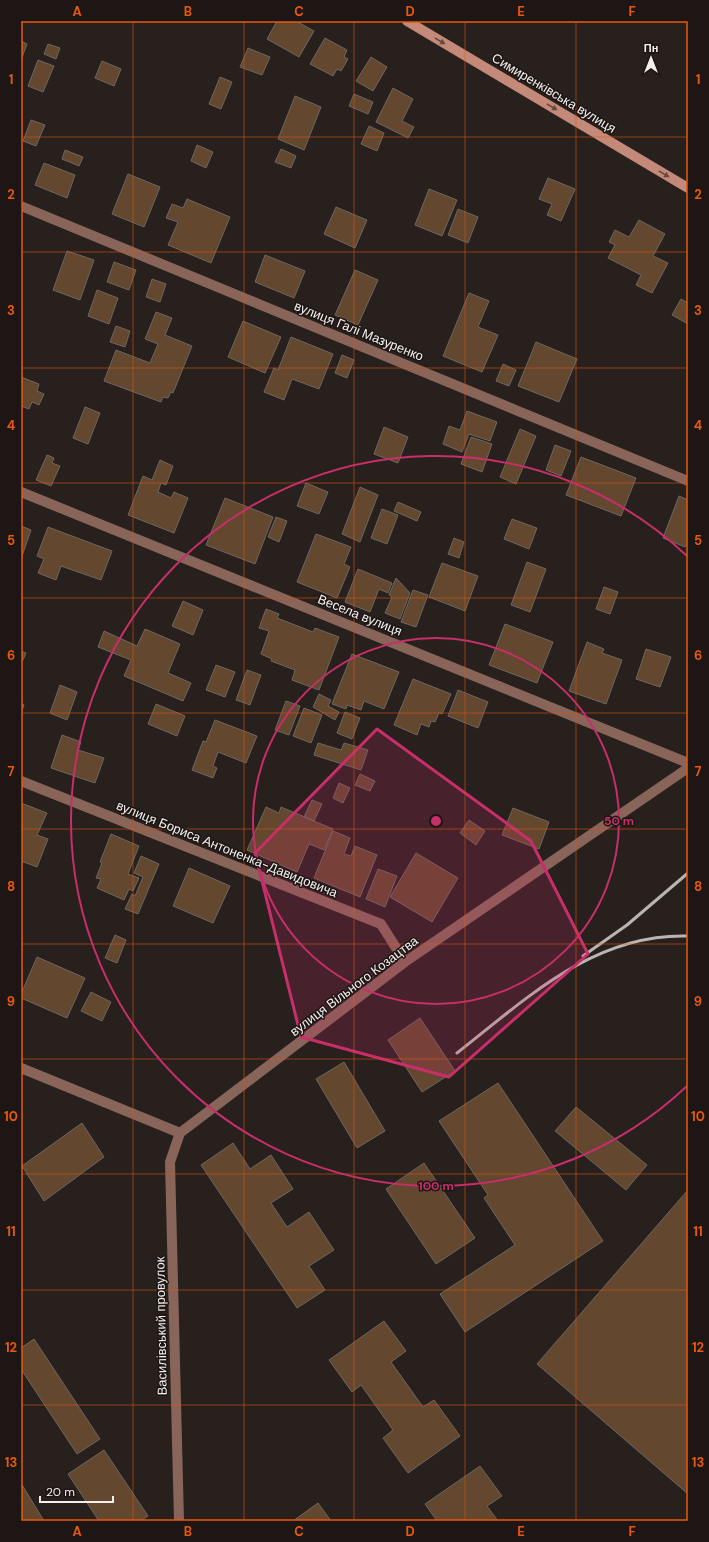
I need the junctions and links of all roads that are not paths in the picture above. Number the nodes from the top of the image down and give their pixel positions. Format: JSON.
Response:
{"nodes":[{"id":1,"x":407,"y":21,"type":"edge"},
{"id":2,"x":688,"y":188,"type":"edge"},
{"id":3,"x":21,"y":206,"type":"edge"},
{"id":4,"x":688,"y":481,"type":"edge"},
{"id":5,"x":21,"y":492,"type":"edge"},
{"id":6,"x":688,"y":763,"type":"edge"},
{"id":7,"x":688,"y":768,"type":"edge"},
{"id":8,"x":21,"y":781,"type":"edge"},
{"id":9,"x":405,"y":962,"type":"junction"},
{"id":10,"x":21,"y":1068,"type":"edge"},
{"id":11,"x":180,"y":1132,"type":"junction"},
{"id":12,"x":179,"y":1521,"type":"edge"}],
"edges":[{"from":1,"to":2,"type":"main road","name":"Симиренківська вулиця","one_way":true},
{"from":3,"to":4,"type":"street","name":"вулиця Галі Мазуренко"},
{"from":5,"to":6,"type":"street","name":"Весела вулиця"},
{"from":7,"to":9,"type":"street","name":"вулиця Вільного Козацтва"},
{"from":8,"to":9,"type":"street","name":"вулиця Бориса Антоненка-Давидовича"},
{"from":9,"to":11,"type":"street","name":"вулиця Вільного Козацтва"},
{"from":10,"to":11,"type":"street"},
{"from":11,"to":12,"type":"street","name":"Василівський провулок"}]}
